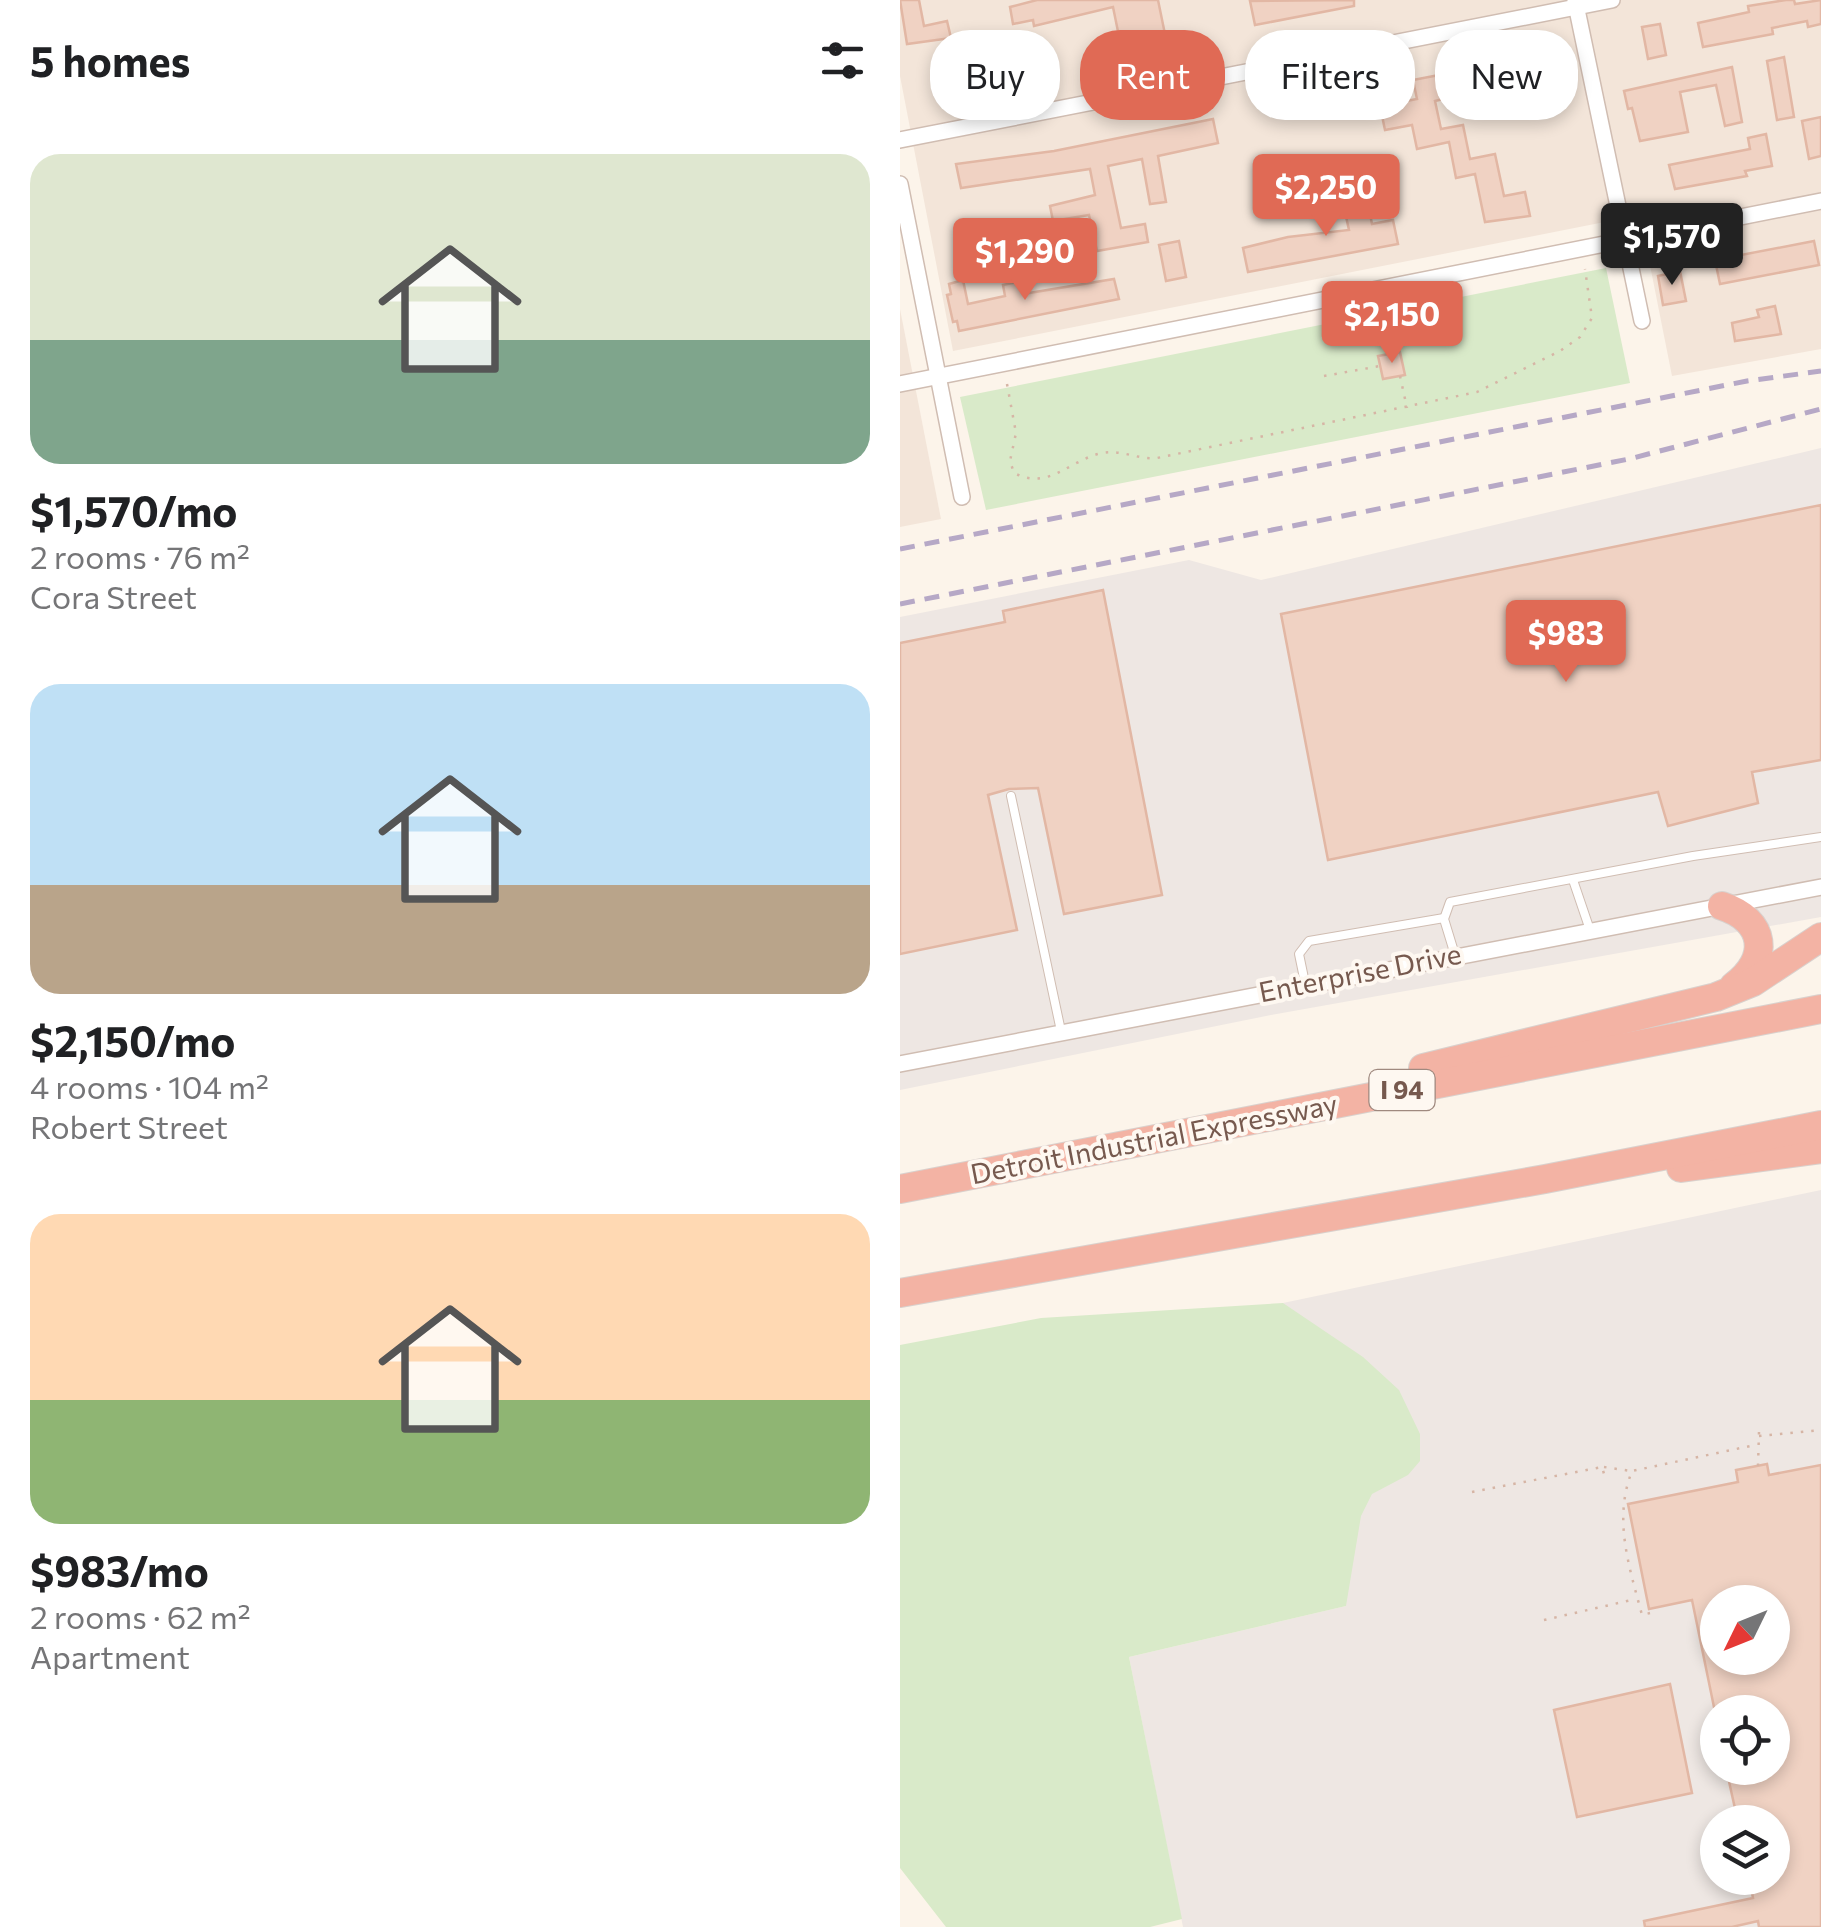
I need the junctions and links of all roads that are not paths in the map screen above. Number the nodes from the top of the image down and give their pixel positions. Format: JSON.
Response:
{"nodes":[{"id":1,"x":1612,"y":0,"type":"edge"},
{"id":2,"x":1576,"y":4,"type":"edge"},
{"id":3,"x":900,"y":140,"type":"edge"},
{"id":4,"x":900,"y":184,"type":"edge"},
{"id":5,"x":1821,"y":201,"type":"edge"},
{"id":6,"x":1625,"y":241,"type":"junction"},
{"id":7,"x":1642,"y":321,"type":"dead end"},
{"id":8,"x":938,"y":377,"type":"junction"},
{"id":9,"x":900,"y":384,"type":"edge"},
{"id":10,"x":962,"y":497,"type":"dead end"},
{"id":11,"x":1011,"y":796,"type":"dead end"},
{"id":12,"x":1821,"y":837,"type":"edge"},
{"id":13,"x":1573,"y":880,"type":"junction"},
{"id":14,"x":1821,"y":887,"type":"edge"},
{"id":15,"x":1722,"y":906,"type":"junction"},
{"id":16,"x":1444,"y":918,"type":"junction"},
{"id":17,"x":1590,"y":930,"type":"junction"},
{"id":18,"x":1821,"y":937,"type":"edge"},
{"id":19,"x":1455,"y":956,"type":"junction"},
{"id":20,"x":1305,"y":983,"type":"junction"},
{"id":21,"x":1716,"y":997,"type":"junction"},
{"id":22,"x":1821,"y":1008,"type":"edge"},
{"id":23,"x":1060,"y":1031,"type":"junction"},
{"id":24,"x":900,"y":1064,"type":"edge"},
{"id":25,"x":1821,"y":1125,"type":"edge"},
{"id":26,"x":1821,"y":1149,"type":"edge"},
{"id":27,"x":984,"y":1172,"type":"junction"},
{"id":28,"x":1544,"y":1178,"type":"junction"},
{"id":29,"x":900,"y":1189,"type":"edge"},
{"id":30,"x":900,"y":1293,"type":"edge"}],
"edges":[{"from":1,"to":2,"type":"street"},
{"from":2,"to":3,"type":"street"},
{"from":2,"to":6,"type":"street"},
{"from":4,"to":8,"type":"street"},
{"from":5,"to":6,"type":"street"},
{"from":6,"to":7,"type":"street"},
{"from":6,"to":8,"type":"street"},
{"from":8,"to":9,"type":"street"},
{"from":8,"to":10,"type":"street"},
{"from":11,"to":23,"type":"lane"},
{"from":12,"to":13,"type":"lane"},
{"from":13,"to":16,"type":"lane"},
{"from":13,"to":17,"type":"lane"},
{"from":14,"to":15,"type":"street","name":"Enterprise Drive"},
{"from":15,"to":17,"type":"street","name":"Enterprise Drive"},
{"from":15,"to":21,"type":"highway"},
{"from":16,"to":19,"type":"lane"},
{"from":16,"to":20,"type":"lane"},
{"from":17,"to":19,"type":"street","name":"Enterprise Drive"},
{"from":18,"to":21,"type":"highway"},
{"from":19,"to":20,"type":"street","name":"Enterprise Drive"},
{"from":20,"to":23,"type":"street","name":"Enterprise Drive"},
{"from":21,"to":27,"type":"highway"},
{"from":22,"to":27,"type":"highway","name":"Detroit Industrial Expressway","number":"I 94"},
{"from":23,"to":24,"type":"street","name":"Enterprise Drive"},
{"from":25,"to":28,"type":"highway"},
{"from":26,"to":28,"type":"highway"},
{"from":27,"to":29,"type":"highway","name":"Detroit Industrial Expressway","number":"I 94"},
{"from":28,"to":30,"type":"highway"}]}
